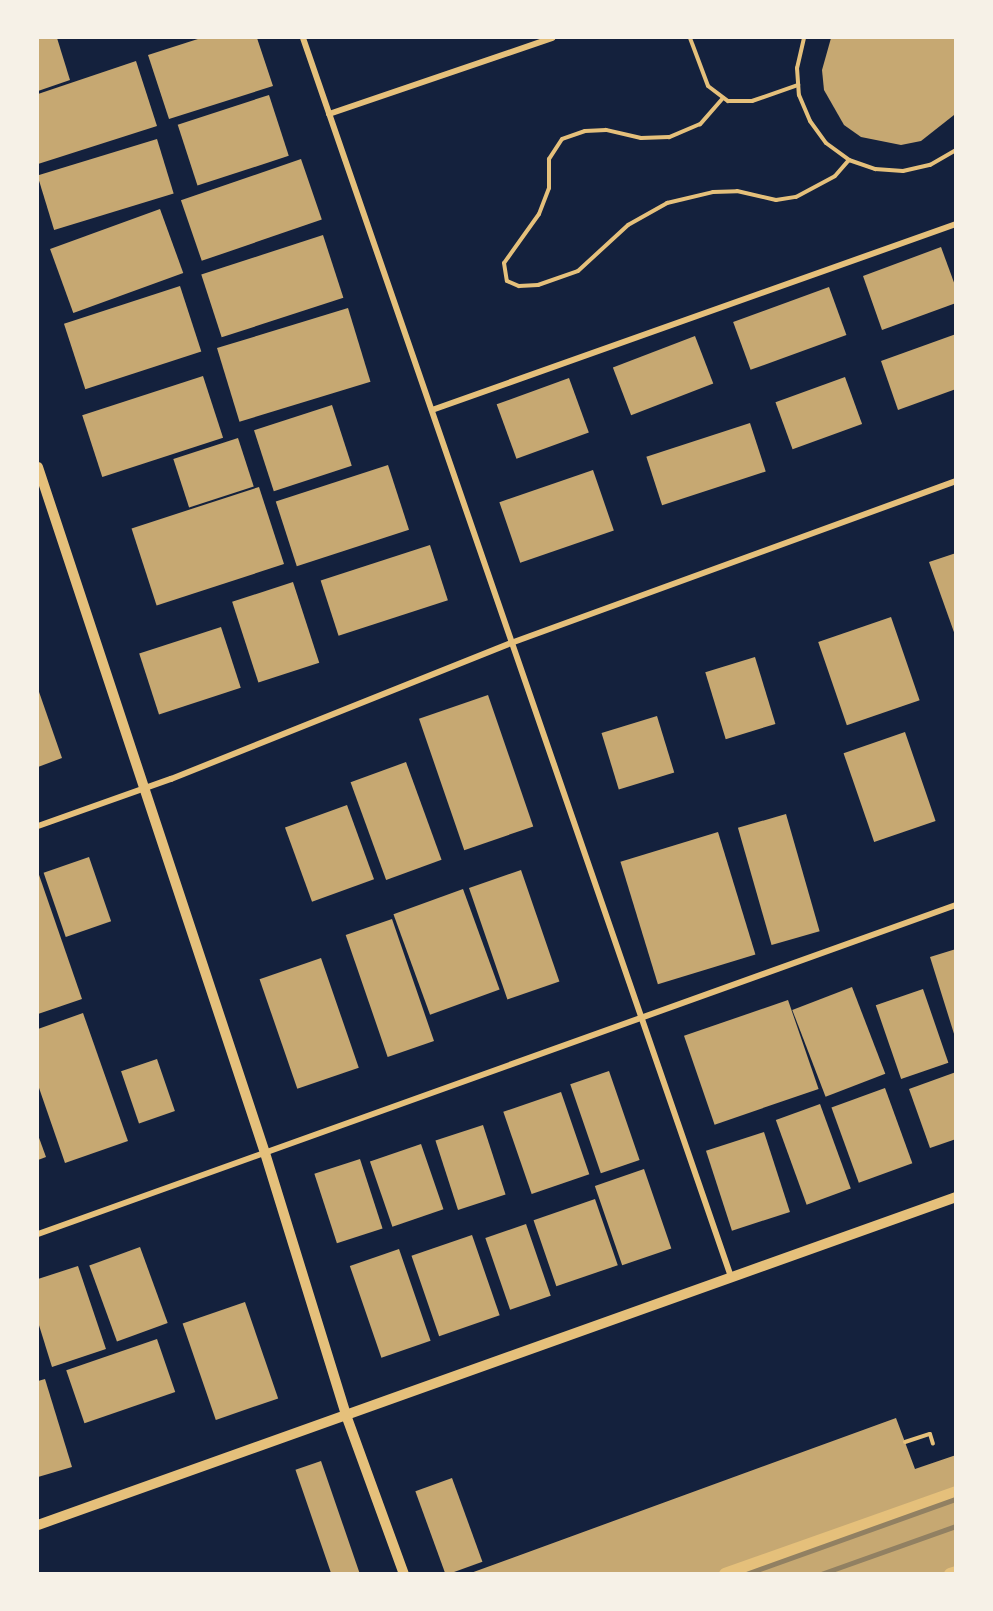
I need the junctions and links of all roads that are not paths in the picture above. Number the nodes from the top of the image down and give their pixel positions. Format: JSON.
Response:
{"nodes":[{"id":1,"x":303,"y":38,"type":"edge"},
{"id":2,"x":552,"y":38,"type":"edge"},
{"id":3,"x":329,"y":114,"type":"junction"},
{"id":4,"x":956,"y":225,"type":"edge"},
{"id":5,"x":432,"y":410,"type":"junction"},
{"id":6,"x":38,"y":467,"type":"edge"},
{"id":7,"x":956,"y":481,"type":"edge"},
{"id":8,"x":511,"y":643,"type":"junction"},
{"id":9,"x":143,"y":788,"type":"junction"},
{"id":10,"x":38,"y":826,"type":"edge"},
{"id":11,"x":956,"y":905,"type":"edge"},
{"id":12,"x":641,"y":1018,"type":"junction"},
{"id":13,"x":265,"y":1153,"type":"junction"},
{"id":14,"x":956,"y":1197,"type":"edge"},
{"id":15,"x":38,"y":1234,"type":"edge"},
{"id":16,"x":730,"y":1278,"type":"junction"},
{"id":17,"x":346,"y":1415,"type":"junction"},
{"id":18,"x":956,"y":1492,"type":"edge"},
{"id":19,"x":38,"y":1525,"type":"edge"},
{"id":20,"x":956,"y":1572,"type":"edge"},
{"id":21,"x":404,"y":1574,"type":"edge"},
{"id":22,"x":725,"y":1574,"type":"edge"},
{"id":23,"x":950,"y":1574,"type":"edge"}],
"edges":[{"from":1,"to":3,"type":"street"},
{"from":2,"to":3,"type":"street"},
{"from":3,"to":5,"type":"street"},
{"from":4,"to":5,"type":"street"},
{"from":5,"to":8,"type":"street"},
{"from":6,"to":9,"type":"street"},
{"from":7,"to":8,"type":"street"},
{"from":8,"to":9,"type":"street"},
{"from":8,"to":12,"type":"street"},
{"from":9,"to":10,"type":"street"},
{"from":9,"to":13,"type":"street"},
{"from":11,"to":12,"type":"street"},
{"from":12,"to":13,"type":"street"},
{"from":12,"to":16,"type":"street"},
{"from":13,"to":15,"type":"street"},
{"from":13,"to":17,"type":"street"},
{"from":14,"to":16,"type":"street"},
{"from":16,"to":17,"type":"street"},
{"from":17,"to":19,"type":"street"},
{"from":17,"to":21,"type":"street"},
{"from":18,"to":22,"type":"main road"},
{"from":20,"to":23,"type":"main road"}]}
